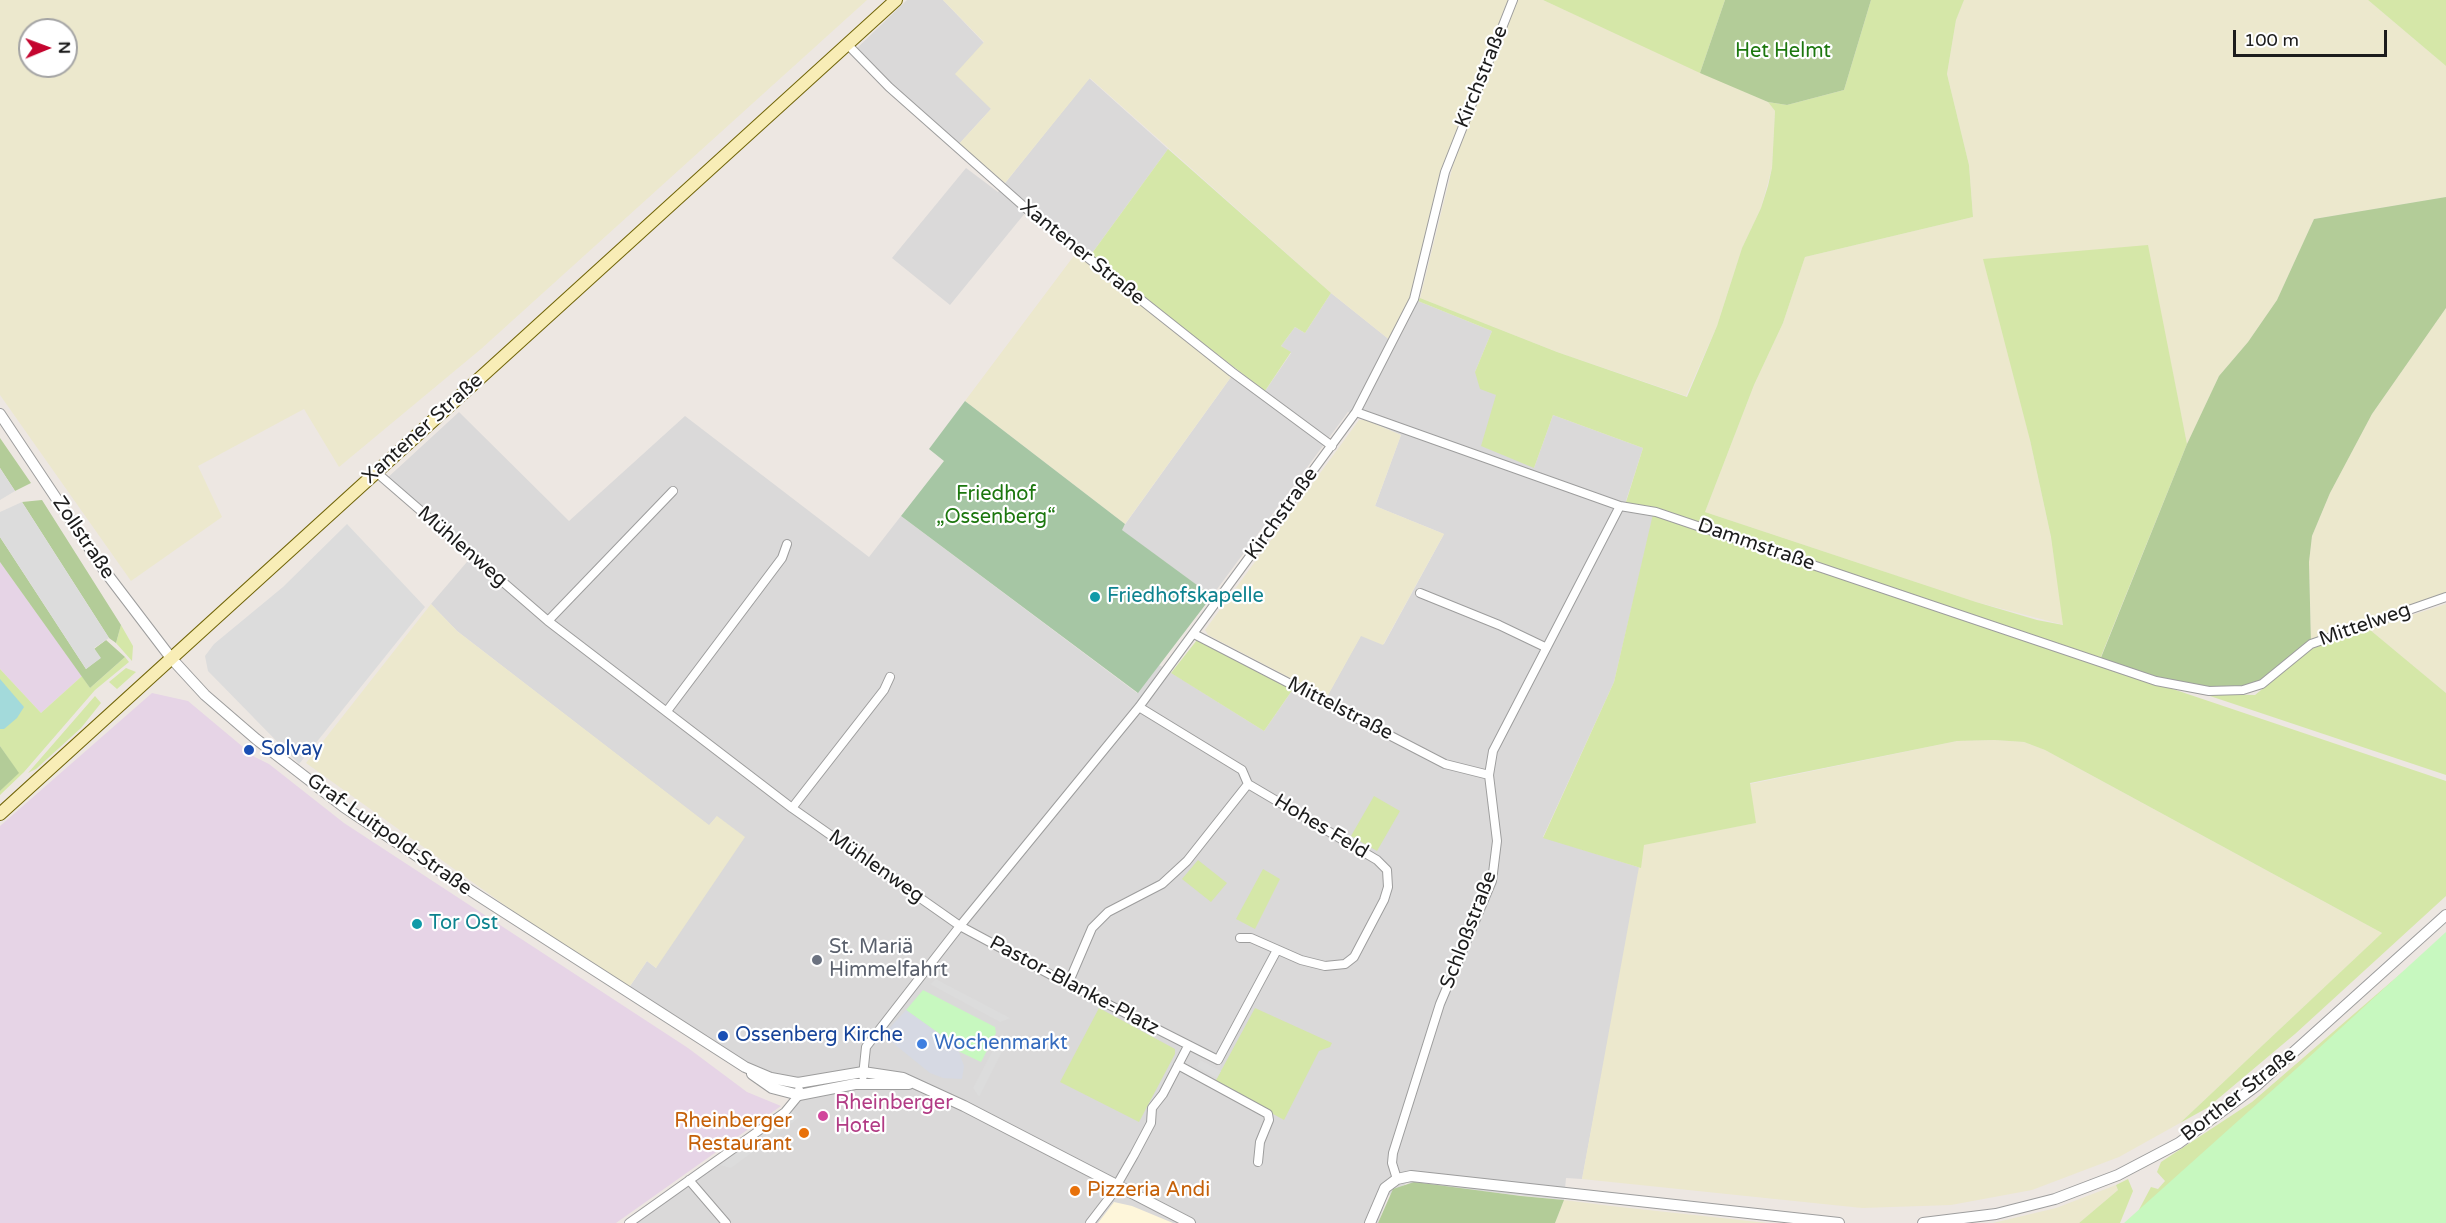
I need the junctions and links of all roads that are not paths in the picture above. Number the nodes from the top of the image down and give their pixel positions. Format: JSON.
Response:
{"nodes":[{"id":1,"x":896,"y":0,"type":"edge"},
{"id":2,"x":1513,"y":0,"type":"edge"},
{"id":3,"x":847,"y":44,"type":"junction"},
{"id":4,"x":1356,"y":412,"type":"junction"},
{"id":5,"x":0,"y":414,"type":"edge"},
{"id":6,"x":1332,"y":446,"type":"junction"},
{"id":7,"x":376,"y":472,"type":"junction"},
{"id":8,"x":673,"y":491,"type":"dead end"},
{"id":9,"x":1620,"y":506,"type":"junction"},
{"id":10,"x":787,"y":544,"type":"dead end"},
{"id":11,"x":1420,"y":593,"type":"dead end"},
{"id":12,"x":2446,"y":597,"type":"edge"},
{"id":13,"x":548,"y":621,"type":"junction"},
{"id":14,"x":1194,"y":634,"type":"junction"},
{"id":15,"x":1545,"y":647,"type":"junction"},
{"id":16,"x":171,"y":658,"type":"junction"},
{"id":17,"x":890,"y":677,"type":"dead end"},
{"id":18,"x":2156,"y":681,"type":"joint"},
{"id":19,"x":1139,"y":707,"type":"junction"},
{"id":20,"x":667,"y":711,"type":"junction"},
{"id":21,"x":1488,"y":775,"type":"junction"},
{"id":22,"x":1248,"y":784,"type":"junction"},
{"id":23,"x":792,"y":808,"type":"junction"},
{"id":24,"x":0,"y":814,"type":"edge"},
{"id":25,"x":2446,"y":915,"type":"edge"},
{"id":26,"x":960,"y":926,"type":"junction"},
{"id":27,"x":1240,"y":938,"type":"dead end"},
{"id":28,"x":1277,"y":950,"type":"junction"},
{"id":29,"x":1068,"y":984,"type":"junction"},
{"id":30,"x":1188,"y":1046,"type":"junction"},
{"id":31,"x":1178,"y":1065,"type":"junction"},
{"id":32,"x":745,"y":1068,"type":"junction"},
{"id":33,"x":863,"y":1072,"type":"junction"},
{"id":34,"x":798,"y":1083,"type":"junction"},
{"id":35,"x":862,"y":1083,"type":"junction"},
{"id":36,"x":918,"y":1084,"type":"junction"},
{"id":37,"x":799,"y":1095,"type":"junction"},
{"id":38,"x":1258,"y":1162,"type":"dead end"},
{"id":39,"x":1397,"y":1179,"type":"junction"},
{"id":40,"x":689,"y":1180,"type":"junction"},
{"id":41,"x":1116,"y":1186,"type":"junction"},
{"id":42,"x":629,"y":1223,"type":"edge"},
{"id":43,"x":726,"y":1223,"type":"edge"},
{"id":44,"x":1090,"y":1223,"type":"edge"},
{"id":45,"x":1190,"y":1223,"type":"edge"},
{"id":46,"x":1370,"y":1223,"type":"edge"},
{"id":47,"x":1839,"y":1223,"type":"edge"},
{"id":48,"x":1923,"y":1223,"type":"edge"}],
"edges":[{"from":1,"to":3,"type":"main road","name":"Xantener Straße"},
{"from":2,"to":4,"type":"street","name":"Kirchstraße"},
{"from":3,"to":6,"type":"street","name":"Xantener Straße"},
{"from":3,"to":7,"type":"main road","name":"Xantener Straße"},
{"from":4,"to":6,"type":"street","name":"Kirchstraße"},
{"from":4,"to":9,"type":"street","name":"Dammstraße"},
{"from":5,"to":16,"type":"street","name":"Zollstraße"},
{"from":6,"to":14,"type":"street","name":"Kirchstraße"},
{"from":7,"to":13,"type":"street","name":"Mühlenweg"},
{"from":7,"to":16,"type":"main road","name":"Xantener Straße"},
{"from":8,"to":13,"type":"street"},
{"from":9,"to":15,"type":"street","name":"Schloßstraße"},
{"from":9,"to":18,"type":"street","name":"Dammstraße"},
{"from":10,"to":20,"type":"street"},
{"from":11,"to":15,"type":"street"},
{"from":12,"to":18,"type":"street","name":"Mittelweg"},
{"from":13,"to":20,"type":"street","name":"Mühlenweg"},
{"from":14,"to":19,"type":"street","name":"Kirchstraße"},
{"from":14,"to":21,"type":"street","name":"Mittelstraße"},
{"from":15,"to":21,"type":"street","name":"Schloßstraße"},
{"from":16,"to":24,"type":"main road","name":"Xantener Straße"},
{"from":16,"to":32,"type":"street","name":"Graf-Luitpold-Straße"},
{"from":17,"to":23,"type":"street"},
{"from":19,"to":22,"type":"street","name":"Hohes Feld"},
{"from":19,"to":26,"type":"street","name":"Kirchstraße"},
{"from":20,"to":23,"type":"street","name":"Mühlenweg"},
{"from":21,"to":39,"type":"street","name":"Schloßstraße"},
{"from":22,"to":28,"type":"street","name":"Hohes Feld"},
{"from":22,"to":29,"type":"street"},
{"from":23,"to":26,"type":"street","name":"Mühlenweg"},
{"from":25,"to":48,"type":"street","name":"Borther Straße"},
{"from":26,"to":29,"type":"street","name":"Pastor-Blanke-Platz"},
{"from":26,"to":33,"type":"street","name":"Kirchstraße"},
{"from":27,"to":28,"type":"street","name":"Hohes Feld"},
{"from":28,"to":30,"type":"street","name":"Pastor-Blanke-Platz"},
{"from":29,"to":30,"type":"street","name":"Pastor-Blanke-Platz"},
{"from":30,"to":31,"type":"street"},
{"from":31,"to":38,"type":"street"},
{"from":31,"to":41,"type":"street"},
{"from":32,"to":34,"type":"street","name":"Graf-Luitpold-Straße"},
{"from":32,"to":37,"type":"street","name":"Graf-Luitpold-Straße"},
{"from":33,"to":34,"type":"street","name":"Graf-Luitpold-Straße"},
{"from":33,"to":35,"type":"street","name":"Kirchstraße"},
{"from":33,"to":36,"type":"street","name":"Graf-Luitpold-Straße"},
{"from":34,"to":37,"type":"street"},
{"from":35,"to":36,"type":"street","name":"Graf-Luitpold-Straße"},
{"from":35,"to":37,"type":"street","name":"Graf-Luitpold-Straße"},
{"from":36,"to":41,"type":"street","name":"Graf-Luitpold-Straße"},
{"from":37,"to":40,"type":"street"},
{"from":39,"to":46,"type":"street"},
{"from":39,"to":47,"type":"street"},
{"from":40,"to":42,"type":"street"},
{"from":40,"to":43,"type":"street"},
{"from":41,"to":44,"type":"street"},
{"from":41,"to":45,"type":"street","name":"Graf-Luitpold-Straße"}]}
